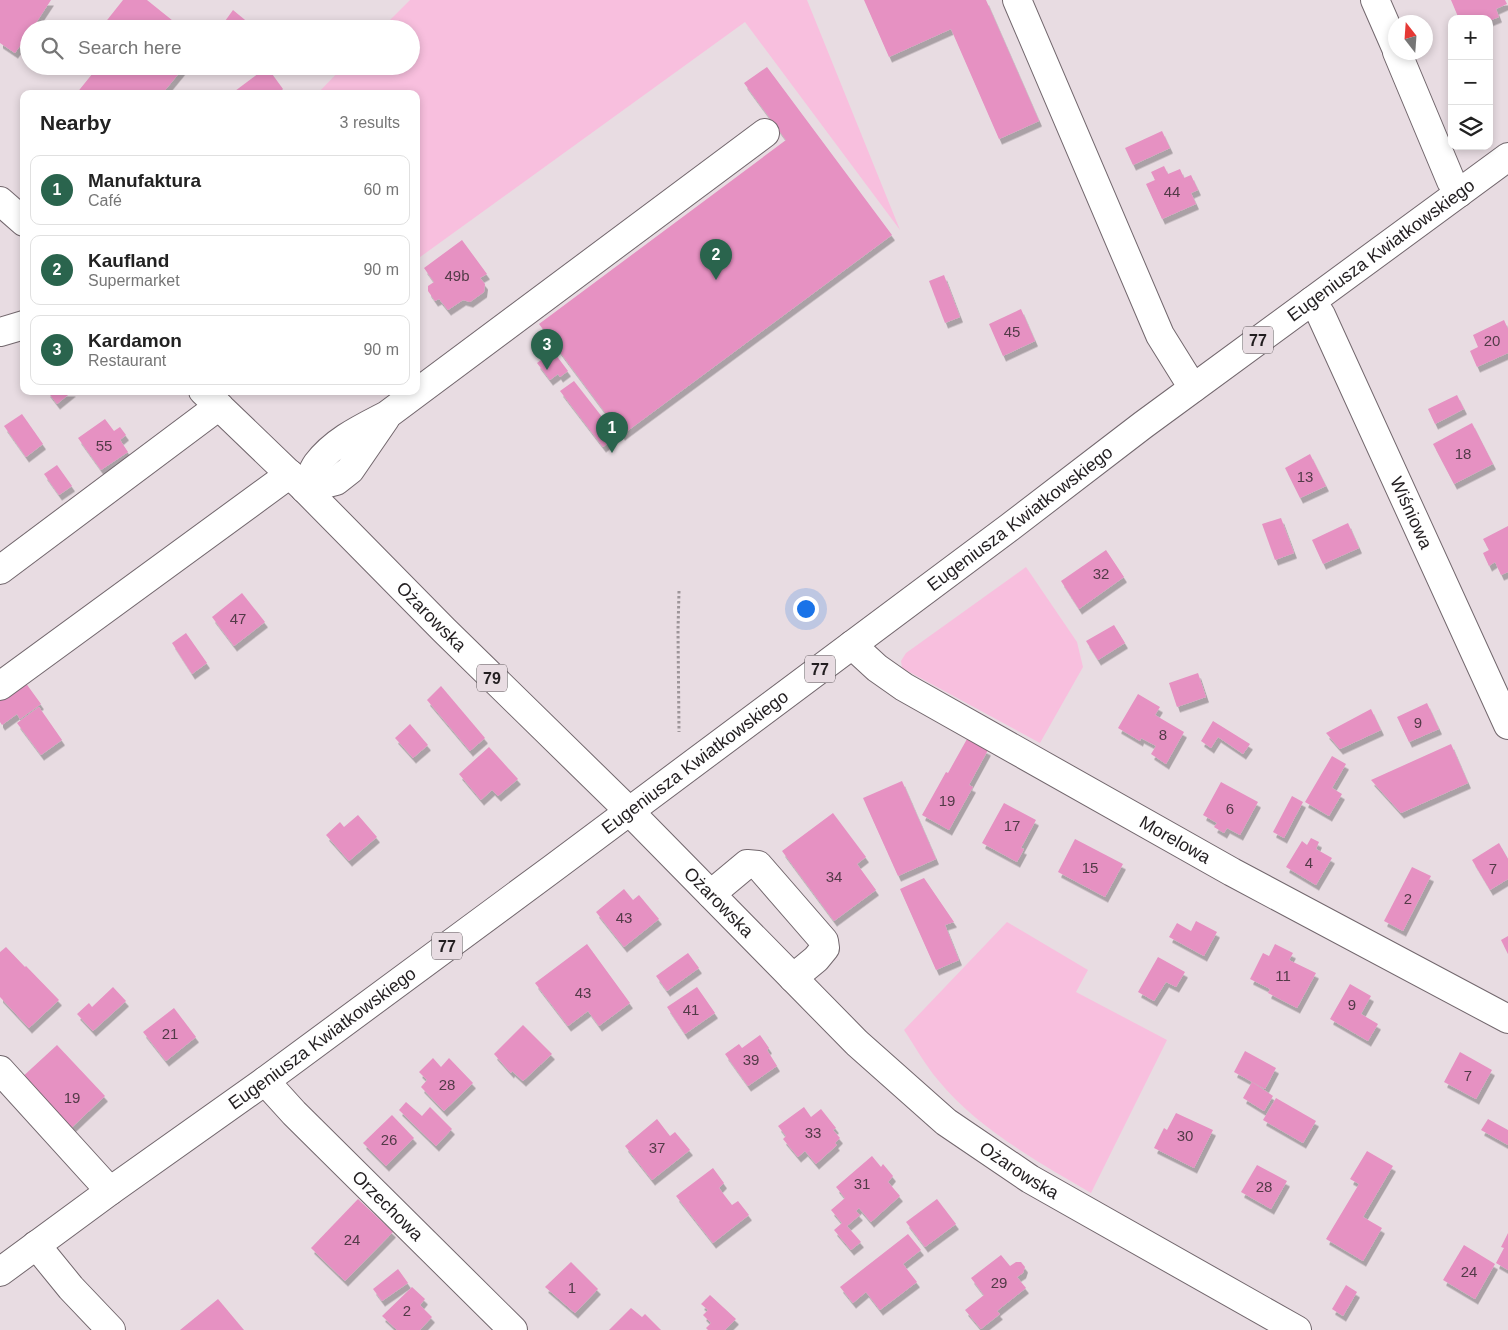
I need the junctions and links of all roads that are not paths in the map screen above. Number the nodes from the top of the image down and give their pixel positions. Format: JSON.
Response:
{"nodes":[{"id":1,"x":1017,"y":0,"type":"edge"},
{"id":2,"x":1375,"y":0,"type":"edge"},
{"id":3,"x":1388,"y":30,"type":"edge"},
{"id":4,"x":1400,"y":60,"type":"edge"},
{"id":5,"x":765,"y":132,"type":"dead end"},
{"id":6,"x":1508,"y":157,"type":"edge"},
{"id":7,"x":1459,"y":193,"type":"junction"},
{"id":8,"x":0,"y":201,"type":"edge"},
{"id":9,"x":20,"y":218,"type":"edge"},
{"id":10,"x":1312,"y":301,"type":"junction"},
{"id":11,"x":20,"y":326,"type":"edge"},
{"id":12,"x":0,"y":332,"type":"edge"},
{"id":13,"x":1193,"y":388,"type":"junction"},
{"id":14,"x":420,"y":390,"type":"edge"},
{"id":15,"x":414,"y":395,"type":"edge"},
{"id":16,"x":211,"y":399,"type":"edge"},
{"id":17,"x":298,"y":482,"type":"junction"},
{"id":18,"x":0,"y":570,"type":"edge"},
{"id":19,"x":852,"y":645,"type":"junction"},
{"id":20,"x":0,"y":686,"type":"edge"},
{"id":21,"x":1508,"y":725,"type":"edge"},
{"id":22,"x":629,"y":811,"type":"junction"},
{"id":23,"x":711,"y":894,"type":"junction"},
{"id":24,"x":793,"y":978,"type":"junction"},
{"id":25,"x":1508,"y":1018,"type":"edge"},
{"id":26,"x":0,"y":1070,"type":"edge"},
{"id":27,"x":265,"y":1081,"type":"junction"},
{"id":28,"x":110,"y":1191,"type":"junction"},
{"id":29,"x":36,"y":1245,"type":"junction"},
{"id":30,"x":0,"y":1272,"type":"edge"},
{"id":31,"x":111,"y":1330,"type":"edge"},
{"id":32,"x":513,"y":1330,"type":"edge"},
{"id":33,"x":1298,"y":1330,"type":"edge"}],
"edges":[{"from":1,"to":13,"type":"street"},
{"from":2,"to":3,"type":"street"},
{"from":4,"to":7,"type":"street"},
{"from":5,"to":14,"type":"street"},
{"from":6,"to":7,"type":"street","name":"Eugeniusza Kwiatkowskiego","number":"77"},
{"from":7,"to":10,"type":"street","name":"Eugeniusza Kwiatkowskiego","number":"77"},
{"from":8,"to":9,"type":"street"},
{"from":10,"to":13,"type":"street","name":"Eugeniusza Kwiatkowskiego","number":"77"},
{"from":10,"to":21,"type":"street","name":"Wiśniowa"},
{"from":11,"to":12,"type":"street"},
{"from":13,"to":19,"type":"street","name":"Eugeniusza Kwiatkowskiego","number":"77"},
{"from":15,"to":17,"type":"street"},
{"from":16,"to":17,"type":"street","name":"Ożarowska","number":"79"},
{"from":16,"to":18,"type":"street"},
{"from":17,"to":20,"type":"street"},
{"from":17,"to":22,"type":"street","name":"Ożarowska","number":"79"},
{"from":19,"to":22,"type":"street","name":"Eugeniusza Kwiatkowskiego","number":"77"},
{"from":19,"to":25,"type":"street","name":"Morelowa"},
{"from":22,"to":23,"type":"street","name":"Ożarowska"},
{"from":22,"to":27,"type":"street","name":"Eugeniusza Kwiatkowskiego","number":"77"},
{"from":23,"to":24,"type":"street","name":"Ożarowska"},
{"from":23,"to":24,"type":"street"},
{"from":24,"to":33,"type":"street","name":"Ożarowska"},
{"from":26,"to":28,"type":"street"},
{"from":27,"to":28,"type":"street","name":"Eugeniusza Kwiatkowskiego","number":"77"},
{"from":27,"to":32,"type":"street","name":"Orzechowa"},
{"from":28,"to":29,"type":"street","name":"Eugeniusza Kwiatkowskiego","number":"77"},
{"from":29,"to":30,"type":"street","name":"Eugeniusza Kwiatkowskiego","number":"77"},
{"from":29,"to":31,"type":"street"}]}
